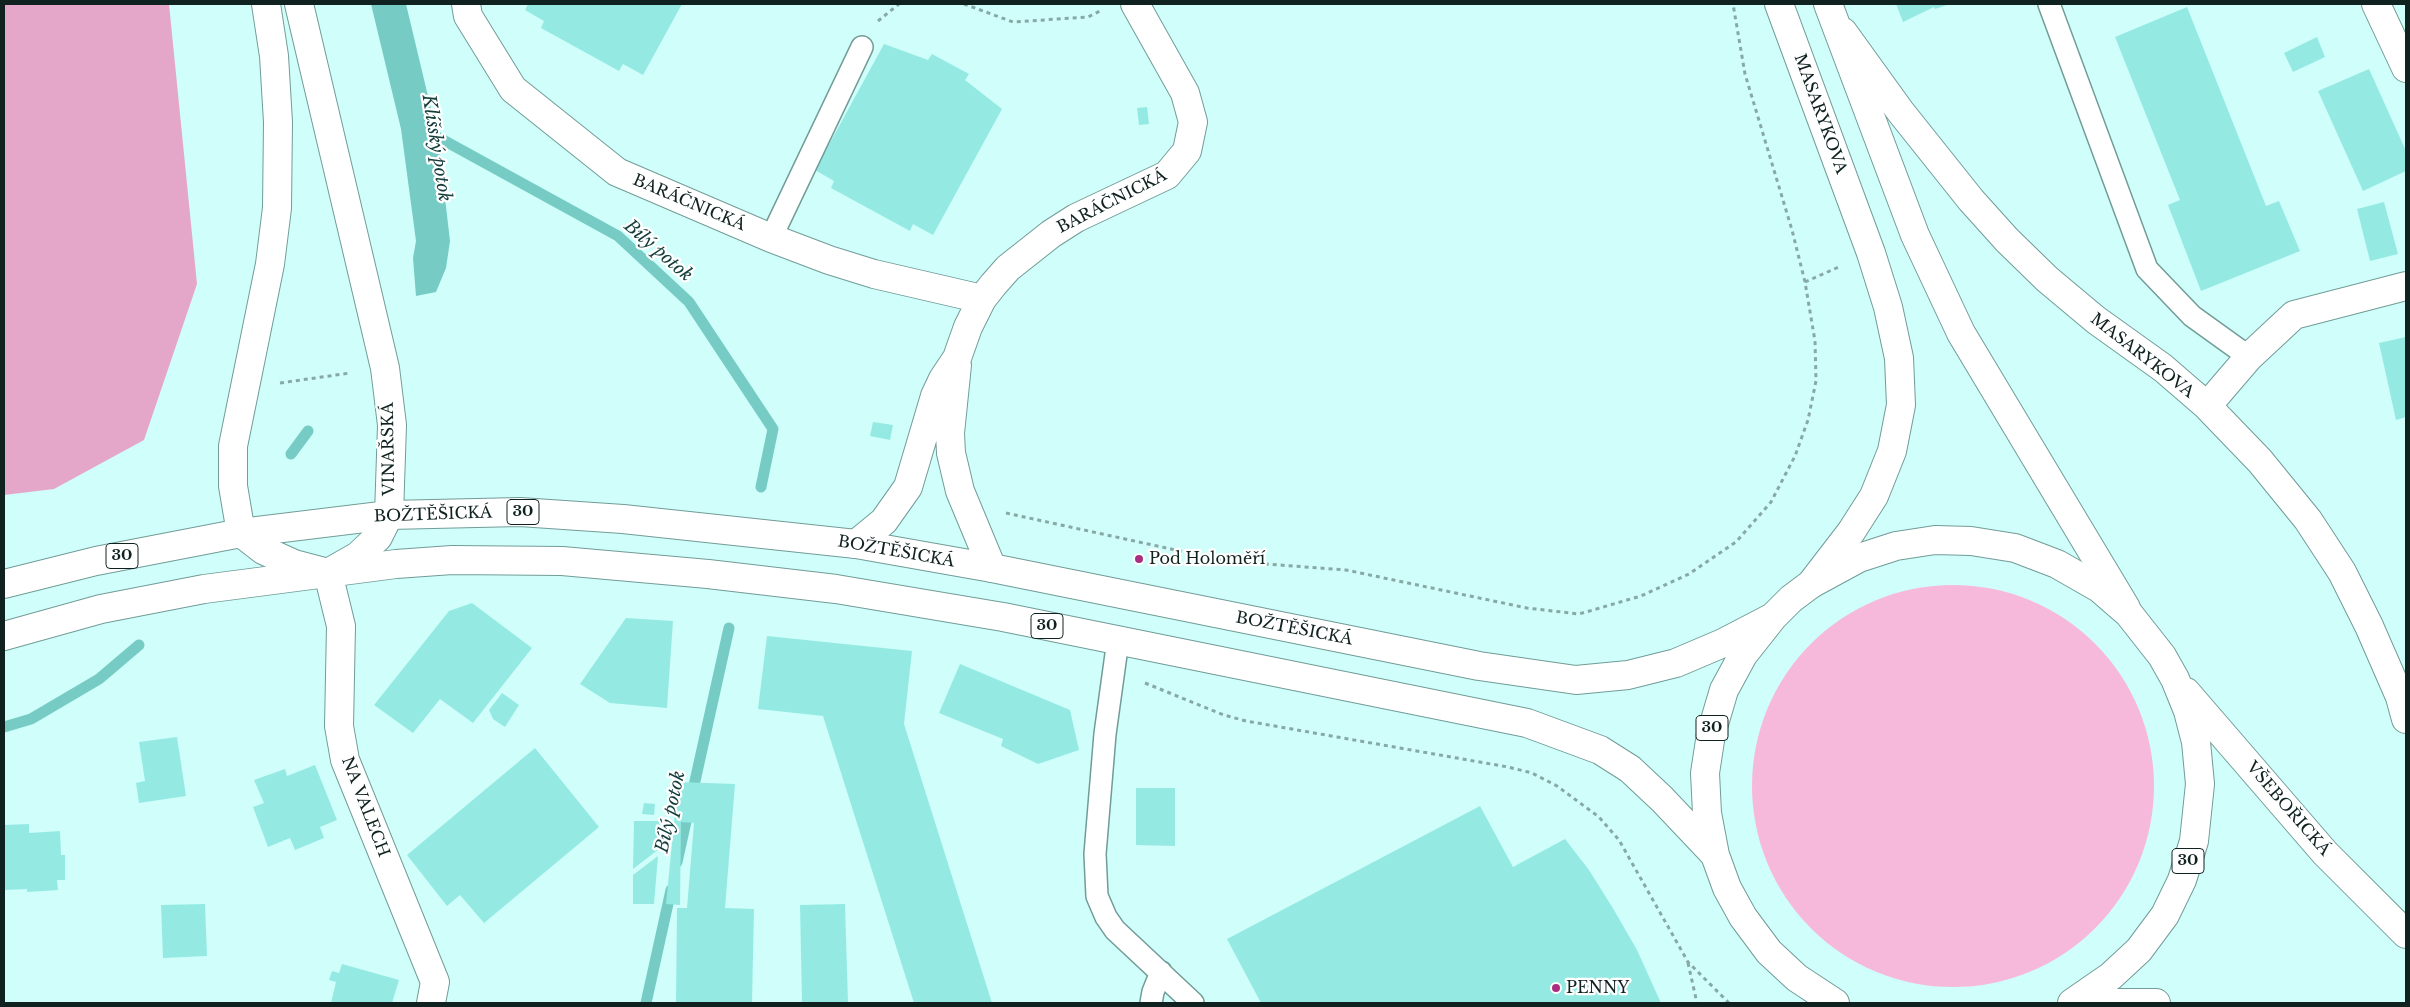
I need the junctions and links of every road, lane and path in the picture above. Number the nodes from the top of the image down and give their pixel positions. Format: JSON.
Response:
{"nodes":[{"id":1,"x":266,"y":4,"type":"edge"},
{"id":2,"x":300,"y":4,"type":"edge"},
{"id":3,"x":466,"y":4,"type":"edge"},
{"id":4,"x":964,"y":4,"type":"edge"},
{"id":5,"x":1135,"y":4,"type":"edge"},
{"id":6,"x":1733,"y":4,"type":"edge"},
{"id":7,"x":1779,"y":4,"type":"edge"},
{"id":8,"x":2049,"y":4,"type":"edge"},
{"id":9,"x":2376,"y":4,"type":"edge"},
{"id":10,"x":1108,"y":7,"type":"dead end"},
{"id":11,"x":1831,"y":12,"type":"edge"},
{"id":12,"x":862,"y":47,"type":"dead end"},
{"id":13,"x":2406,"y":68,"type":"edge"},
{"id":14,"x":771,"y":238,"type":"junction"},
{"id":15,"x":2406,"y":286,"type":"edge"},
{"id":16,"x":982,"y":299,"type":"junction"},
{"id":17,"x":2248,"y":357,"type":"junction"},
{"id":18,"x":957,"y":358,"type":"junction"},
{"id":19,"x":386,"y":368,"type":"junction"},
{"id":20,"x":246,"y":379,"type":"junction"},
{"id":21,"x":2207,"y":406,"type":"junction"},
{"id":22,"x":1001,"y":512,"type":"dead end"},
{"id":23,"x":389,"y":515,"type":"junction"},
{"id":24,"x":241,"y":533,"type":"junction"},
{"id":25,"x":856,"y":544,"type":"junction"},
{"id":26,"x":992,"y":568,"type":"junction"},
{"id":27,"x":328,"y":573,"type":"junction"},
{"id":28,"x":4,"y":584,"type":"edge"},
{"id":29,"x":1811,"y":584,"type":"junction"},
{"id":30,"x":2129,"y":614,"type":"junction"},
{"id":31,"x":1773,"y":617,"type":"junction"},
{"id":32,"x":4,"y":636,"type":"edge"},
{"id":33,"x":1118,"y":640,"type":"junction"},
{"id":34,"x":1114,"y":671,"type":"junction"},
{"id":35,"x":2175,"y":679,"type":"junction"},
{"id":36,"x":2406,"y":719,"type":"edge"},
{"id":37,"x":1715,"y":855,"type":"junction"},
{"id":38,"x":2406,"y":934,"type":"edge"},
{"id":39,"x":1688,"y":962,"type":"junction"},
{"id":40,"x":1161,"y":972,"type":"junction"},
{"id":41,"x":431,"y":1003,"type":"edge"},
{"id":42,"x":1151,"y":1003,"type":"edge"},
{"id":43,"x":1193,"y":1003,"type":"edge"},
{"id":44,"x":1697,"y":1003,"type":"edge"},
{"id":45,"x":1729,"y":1003,"type":"edge"},
{"id":46,"x":1835,"y":1003,"type":"edge"},
{"id":47,"x":2073,"y":1003,"type":"edge"},
{"id":48,"x":2156,"y":1003,"type":"edge"}],
"edges":[{"from":1,"to":20,"type":"street"},
{"from":2,"to":19,"type":"street","name":"VINAŘSKÁ"},
{"from":3,"to":14,"type":"street","name":"BARÁČNICKÁ"},
{"from":4,"to":10,"type":"path"},
{"from":5,"to":16,"type":"street","name":"BARÁČNICKÁ"},
{"from":6,"to":22,"type":"path"},
{"from":7,"to":29,"type":"street","name":"MASARYKOVA"},
{"from":8,"to":17,"type":"lane"},
{"from":9,"to":13,"type":"street"},
{"from":11,"to":21,"type":"street","name":"MASARYKOVA"},
{"from":11,"to":30,"type":"street","name":"MASARYKOVA"},
{"from":12,"to":14,"type":"lane"},
{"from":14,"to":16,"type":"street","name":"BARÁČNICKÁ"},
{"from":15,"to":17,"type":"street"},
{"from":16,"to":18,"type":"street","name":"BARÁČNICKÁ"},
{"from":17,"to":21,"type":"street"},
{"from":18,"to":25,"type":"street","name":"BARÁČNICKÁ"},
{"from":18,"to":26,"type":"street","name":"BARÁČNICKÁ"},
{"from":19,"to":20,"type":"path"},
{"from":19,"to":23,"type":"street","name":"VINAŘSKÁ"},
{"from":20,"to":24,"type":"street"},
{"from":21,"to":36,"type":"street","name":"MASARYKOVA"},
{"from":23,"to":24,"type":"street","name":"BOŽTĚŠICKÁ","number":"30"},
{"from":23,"to":25,"type":"street","name":"BOŽTĚŠICKÁ","number":"30"},
{"from":23,"to":27,"type":"street","name":"VINAŘSKÁ"},
{"from":24,"to":27,"type":"street"},
{"from":24,"to":28,"type":"street","name":"BOŽTĚŠICKÁ","number":"30"},
{"from":25,"to":26,"type":"street","name":"BOŽTĚŠICKÁ","number":"30"},
{"from":26,"to":31,"type":"street","name":"BOŽTĚŠICKÁ","number":"30"},
{"from":27,"to":32,"type":"street","number":"30"},
{"from":27,"to":33,"type":"street","number":"30"},
{"from":27,"to":41,"type":"street","name":"NA VALECH"},
{"from":29,"to":30,"type":"street","number":"30"},
{"from":29,"to":31,"type":"street","number":"30"},
{"from":30,"to":35,"type":"street","number":"30"},
{"from":31,"to":37,"type":"street","number":"30"},
{"from":33,"to":34,"type":"lane"},
{"from":33,"to":37,"type":"street","number":"30"},
{"from":34,"to":39,"type":"path"},
{"from":34,"to":40,"type":"lane"},
{"from":35,"to":38,"type":"street","name":"VŠEBOŘICKÁ","number":"30"},
{"from":35,"to":47,"type":"street","number":"30"},
{"from":37,"to":46,"type":"street","number":"30"},
{"from":39,"to":44,"type":"path"},
{"from":39,"to":45,"type":"path"},
{"from":40,"to":42,"type":"lane"},
{"from":40,"to":43,"type":"lane"},
{"from":47,"to":48,"type":"street","number":"30"}]}
